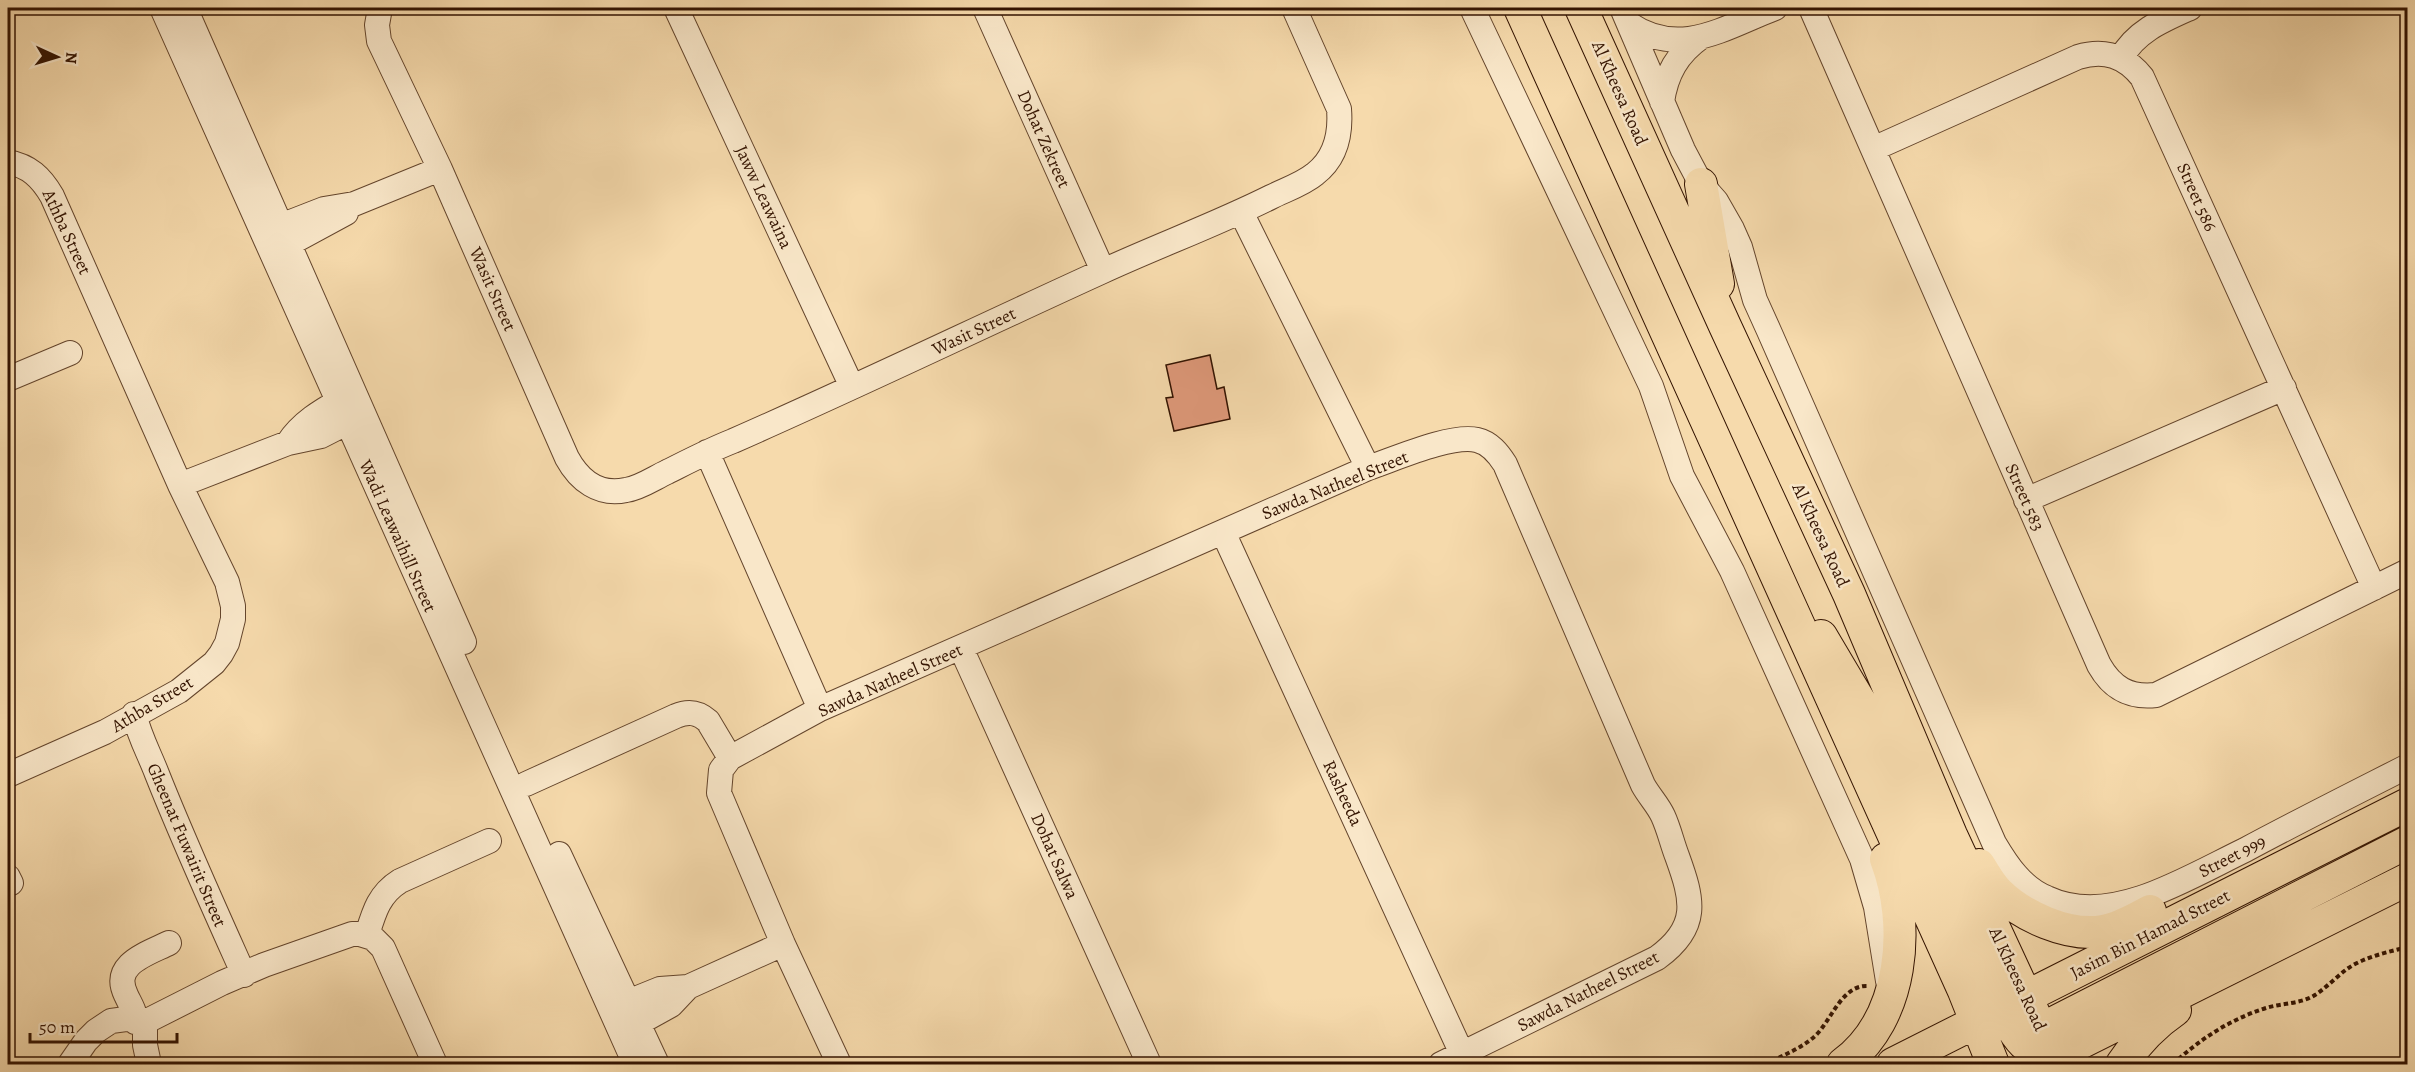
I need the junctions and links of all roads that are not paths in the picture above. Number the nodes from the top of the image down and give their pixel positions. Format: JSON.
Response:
{"nodes":[{"id":1,"x":162,"y":8,"type":"edge"},
{"id":2,"x":185,"y":8,"type":"edge"},
{"id":3,"x":380,"y":8,"type":"edge"},
{"id":4,"x":676,"y":8,"type":"edge"},
{"id":5,"x":985,"y":8,"type":"edge"},
{"id":6,"x":1294,"y":8,"type":"edge"},
{"id":7,"x":1472,"y":8,"type":"edge"},
{"id":8,"x":1520,"y":8,"type":"edge"},
{"id":9,"x":1581,"y":8,"type":"edge"},
{"id":10,"x":1775,"y":8,"type":"edge"},
{"id":11,"x":1811,"y":8,"type":"edge"},
{"id":12,"x":2179,"y":10,"type":"edge"},
{"id":13,"x":1626,"y":16,"type":"edge"},
{"id":14,"x":1703,"y":36,"type":"junction"},
{"id":15,"x":2121,"y":58,"type":"junction"},
{"id":16,"x":1662,"y":102,"type":"junction"},
{"id":17,"x":1873,"y":149,"type":"junction"},
{"id":18,"x":8,"y":162,"type":"edge"},
{"id":19,"x":440,"y":169,"type":"junction"},
{"id":20,"x":1701,"y":183,"type":"junction"},
{"id":21,"x":1241,"y":212,"type":"junction"},
{"id":22,"x":276,"y":239,"type":"junction"},
{"id":23,"x":1103,"y":271,"type":"junction"},
{"id":24,"x":1725,"y":326,"type":"junction"},
{"id":25,"x":70,"y":353,"type":"dead end"},
{"id":26,"x":8,"y":379,"type":"edge"},
{"id":27,"x":852,"y":387,"type":"junction"},
{"id":28,"x":2284,"y":388,"type":"junction"},
{"id":29,"x":350,"y":408,"type":"junction"},
{"id":30,"x":707,"y":452,"type":"junction"},
{"id":31,"x":1368,"y":468,"type":"junction"},
{"id":32,"x":180,"y":485,"type":"junction"},
{"id":33,"x":2026,"y":500,"type":"junction"},
{"id":34,"x":1223,"y":532,"type":"junction"},
{"id":35,"x":1766,"y":553,"type":"junction"},
{"id":36,"x":2408,"y":571,"type":"edge"},
{"id":37,"x":2374,"y":588,"type":"junction"},
{"id":38,"x":962,"y":648,"type":"junction"},
{"id":39,"x":820,"y":709,"type":"junction"},
{"id":40,"x":134,"y":714,"type":"junction"},
{"id":41,"x":730,"y":758,"type":"junction"},
{"id":42,"x":2408,"y":766,"type":"edge"},
{"id":43,"x":8,"y":775,"type":"edge"},
{"id":44,"x":526,"y":784,"type":"junction"},
{"id":45,"x":1874,"y":796,"type":"junction"},
{"id":46,"x":2408,"y":804,"type":"edge"},
{"id":47,"x":1951,"y":835,"type":"junction"},
{"id":48,"x":489,"y":841,"type":"dead end"},
{"id":49,"x":2408,"y":842,"type":"edge"},
{"id":50,"x":2408,"y":879,"type":"edge"},
{"id":51,"x":2226,"y":895,"type":"junction"},
{"id":52,"x":2046,"y":898,"type":"joint"},
{"id":53,"x":367,"y":935,"type":"junction"},
{"id":54,"x":169,"y":943,"type":"dead end"},
{"id":55,"x":783,"y":944,"type":"junction"},
{"id":56,"x":244,"y":975,"type":"junction"},
{"id":57,"x":2215,"y":976,"type":"junction"},
{"id":58,"x":688,"y":987,"type":"junction"},
{"id":59,"x":1882,"y":988,"type":"junction"},
{"id":60,"x":619,"y":1005,"type":"junction"},
{"id":61,"x":140,"y":1022,"type":"junction"},
{"id":62,"x":629,"y":1029,"type":"junction"},
{"id":63,"x":2015,"y":1045,"type":"edge"},
{"id":64,"x":1462,"y":1054,"type":"junction"},
{"id":65,"x":70,"y":1065,"type":"edge"},
{"id":66,"x":149,"y":1065,"type":"edge"},
{"id":67,"x":435,"y":1065,"type":"edge"},
{"id":68,"x":635,"y":1065,"type":"edge"},
{"id":69,"x":657,"y":1065,"type":"edge"},
{"id":70,"x":839,"y":1065,"type":"edge"},
{"id":71,"x":1149,"y":1065,"type":"edge"},
{"id":72,"x":1441,"y":1065,"type":"edge"},
{"id":73,"x":1843,"y":1065,"type":"edge"},
{"id":74,"x":1893,"y":1065,"type":"edge"},
{"id":75,"x":2122,"y":1065,"type":"edge"}],
"edges":[{"from":1,"to":22,"type":"street","name":"Wadi Leawaihill Street"},
{"from":2,"to":22,"type":"street","name":"Wadi Leawaihill Street"},
{"from":3,"to":19,"type":"street","name":"Wasit Street"},
{"from":4,"to":27,"type":"street","name":"Jaww Leawaina"},
{"from":5,"to":23,"type":"street","name":"Dohat Zekreet"},
{"from":6,"to":21,"type":"street","name":"Wasit Street"},
{"from":7,"to":59,"type":"street"},
{"from":8,"to":35,"type":"main road"},
{"from":9,"to":24,"type":"main road","name":"Al Kheesa Road"},
{"from":10,"to":14,"type":"street"},
{"from":11,"to":17,"type":"street","name":"Street 583"},
{"from":12,"to":15,"type":"street"},
{"from":13,"to":14,"type":"street"},
{"from":13,"to":16,"type":"street","name":"Al Kheesa Road"},
{"from":14,"to":16,"type":"street"},
{"from":15,"to":17,"type":"street"},
{"from":15,"to":28,"type":"street","name":"Street 586"},
{"from":16,"to":20,"type":"street","name":"Al Kheesa Road"},
{"from":17,"to":33,"type":"street","name":"Street 583"},
{"from":18,"to":32,"type":"street","name":"Athba Street"},
{"from":19,"to":22,"type":"street"},
{"from":19,"to":30,"type":"street","name":"Wasit Street"},
{"from":20,"to":24,"type":"main road"},
{"from":20,"to":52,"type":"street","name":"Al Kheesa Road"},
{"from":21,"to":23,"type":"street","name":"Wasit Street"},
{"from":21,"to":31,"type":"street"},
{"from":22,"to":29,"type":"street","name":"Wadi Leawaihill Street"},
{"from":23,"to":27,"type":"street","name":"Wasit Street"},
{"from":24,"to":47,"type":"main road","name":"Al Kheesa Road"},
{"from":25,"to":26,"type":"street"},
{"from":27,"to":30,"type":"street","name":"Wasit Street"},
{"from":28,"to":33,"type":"street"},
{"from":28,"to":37,"type":"street","name":"Street 586"},
{"from":29,"to":32,"type":"street"},
{"from":29,"to":44,"type":"street","name":"Wadi Leawaihill Street"},
{"from":29,"to":60,"type":"street","name":"Wadi Leawaihill Street"},
{"from":30,"to":39,"type":"street"},
{"from":31,"to":34,"type":"street","name":"Sawda Natheel Street"},
{"from":31,"to":64,"type":"street","name":"Sawda Natheel Street"},
{"from":32,"to":40,"type":"street","name":"Athba Street"},
{"from":33,"to":37,"type":"street","name":"Street 583"},
{"from":34,"to":38,"type":"street","name":"Sawda Natheel Street"},
{"from":34,"to":64,"type":"street","name":"Rasheeda"},
{"from":35,"to":45,"type":"main road"},
{"from":35,"to":63,"type":"main road"},
{"from":36,"to":37,"type":"street","name":"Street 583"},
{"from":38,"to":39,"type":"street","name":"Sawda Natheel Street"},
{"from":38,"to":71,"type":"street","name":"Dohat Salwa"},
{"from":39,"to":41,"type":"street","name":"Sawda Natheel Street"},
{"from":40,"to":43,"type":"street","name":"Athba Street"},
{"from":40,"to":56,"type":"street","name":"Gheenat Fuwairit Street"},
{"from":41,"to":44,"type":"street"},
{"from":41,"to":55,"type":"street"},
{"from":42,"to":52,"type":"street","name":"Street 999"},
{"from":44,"to":60,"type":"street","name":"Wadi Leawaihill Street"},
{"from":45,"to":59,"type":"main road"},
{"from":45,"to":63,"type":"main road"},
{"from":46,"to":51,"type":"main road","name":"Jasim Bin Hamad Street"},
{"from":47,"to":51,"type":"main road"},
{"from":47,"to":63,"type":"main road","name":"Al Kheesa Road"},
{"from":48,"to":53,"type":"street"},
{"from":49,"to":63,"type":"main road"},
{"from":50,"to":57,"type":"main road","name":"Jasim Bin Hamad Street"},
{"from":51,"to":63,"type":"main road","name":"Jasim Bin Hamad Street"},
{"from":53,"to":56,"type":"street"},
{"from":53,"to":67,"type":"street"},
{"from":54,"to":61,"type":"street"},
{"from":55,"to":58,"type":"street"},
{"from":55,"to":70,"type":"street"},
{"from":56,"to":61,"type":"street"},
{"from":57,"to":63,"type":"main road","name":"Jasim Bin Hamad Street"},
{"from":57,"to":75,"type":"main road"},
{"from":58,"to":60,"type":"street"},
{"from":58,"to":62,"type":"street"},
{"from":59,"to":73,"type":"main road"},
{"from":60,"to":62,"type":"street","name":"Wadi Leawaihill Street"},
{"from":61,"to":65,"type":"street"},
{"from":61,"to":66,"type":"street"},
{"from":62,"to":68,"type":"street","name":"Wadi Leawaihill Street"},
{"from":62,"to":69,"type":"street","name":"Wadi Leawaihill Street"},
{"from":63,"to":74,"type":"main road","name":"Jasim Bin Hamad Street"},
{"from":64,"to":72,"type":"street","name":"Sawda Natheel Street"}]}
